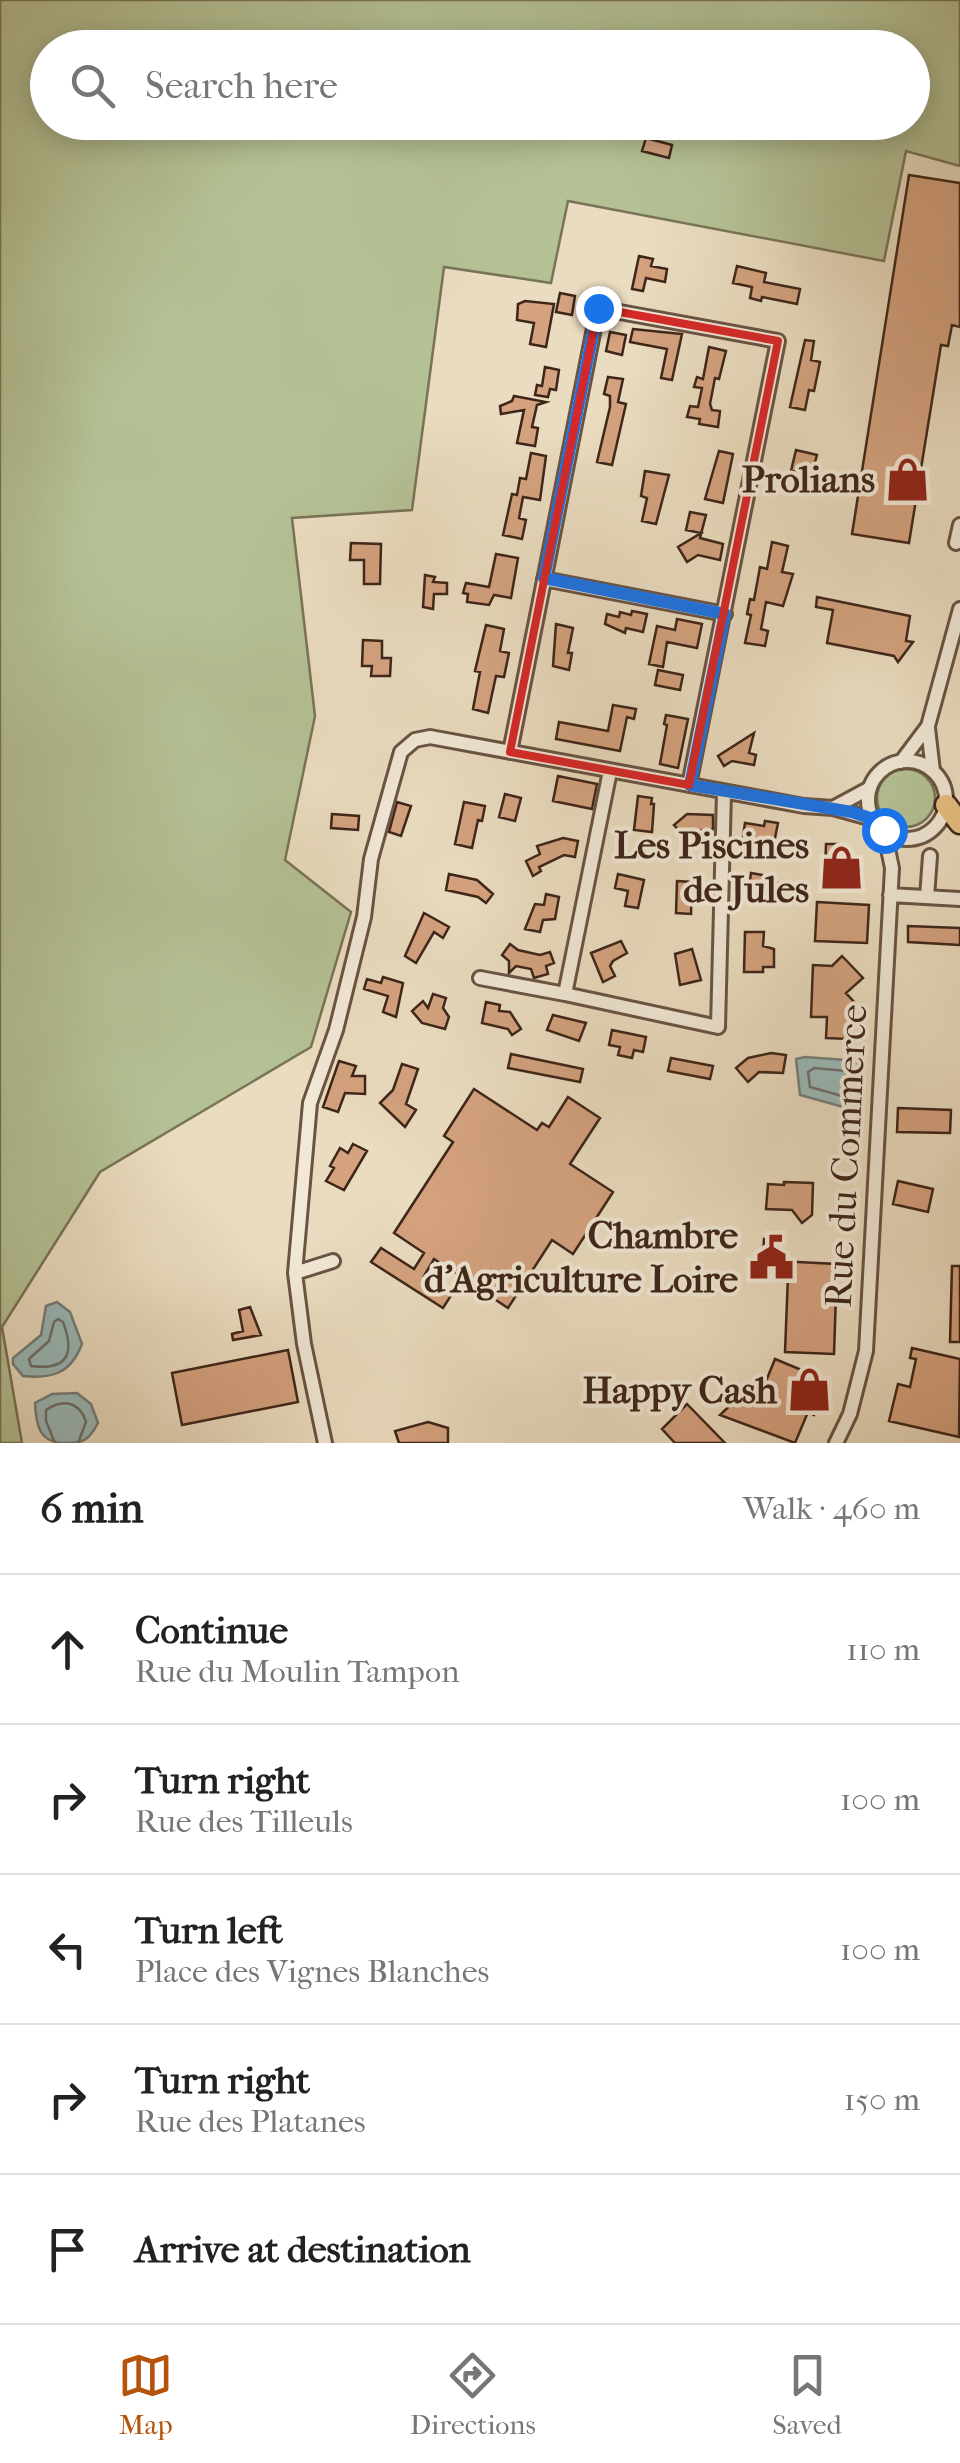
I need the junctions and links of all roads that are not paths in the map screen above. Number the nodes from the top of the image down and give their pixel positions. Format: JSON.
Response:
{"nodes":[{"id":1,"x":960,"y":525,"type":"edge"},
{"id":2,"x":956,"y":542,"type":"dead end"},
{"id":3,"x":544,"y":578,"type":"junction"},
{"id":4,"x":960,"y":609,"type":"edge"},
{"id":5,"x":725,"y":614,"type":"junction"},
{"id":6,"x":928,"y":726,"type":"junction"},
{"id":7,"x":510,"y":752,"type":"junction"},
{"id":8,"x":901,"y":762,"type":"junction"},
{"id":9,"x":610,"y":770,"type":"junction"},
{"id":10,"x":933,"y":770,"type":"junction"},
{"id":11,"x":690,"y":785,"type":"junction"},
{"id":12,"x":870,"y":788,"type":"junction"},
{"id":13,"x":724,"y":792,"type":"junction"},
{"id":14,"x":946,"y":804,"type":"junction"},
{"id":15,"x":833,"y":808,"type":"junction"},
{"id":16,"x":873,"y":819,"type":"junction"},
{"id":17,"x":960,"y":823,"type":"edge"},
{"id":18,"x":884,"y":830,"type":"junction"},
{"id":19,"x":911,"y":838,"type":"junction"},
{"id":20,"x":930,"y":856,"type":"dead end"},
{"id":21,"x":892,"y":868,"type":"junction"},
{"id":22,"x":890,"y":895,"type":"junction"},
{"id":23,"x":927,"y":897,"type":"junction"},
{"id":24,"x":960,"y":899,"type":"edge"},
{"id":25,"x":480,"y":978,"type":"dead end"},
{"id":26,"x":566,"y":994,"type":"junction"},
{"id":27,"x":334,"y":1262,"type":"dead end"},
{"id":28,"x":294,"y":1273,"type":"junction"},
{"id":29,"x":325,"y":1443,"type":"edge"},
{"id":30,"x":836,"y":1443,"type":"edge"}],
"edges":[{"from":1,"to":2,"type":"street"},
{"from":3,"to":5,"type":"street"},
{"from":3,"to":5,"type":"street"},
{"from":3,"to":7,"type":"street"},
{"from":4,"to":6,"type":"street"},
{"from":5,"to":11,"type":"street"},
{"from":6,"to":8,"type":"street"},
{"from":6,"to":10,"type":"street"},
{"from":7,"to":9,"type":"street"},
{"from":7,"to":28,"type":"street"},
{"from":8,"to":10,"type":"street"},
{"from":8,"to":12,"type":"street"},
{"from":9,"to":11,"type":"street"},
{"from":9,"to":26,"type":"street"},
{"from":10,"to":14,"type":"street"},
{"from":11,"to":13,"type":"street"},
{"from":12,"to":15,"type":"street"},
{"from":12,"to":16,"type":"street"},
{"from":13,"to":15,"type":"street"},
{"from":13,"to":26,"type":"street"},
{"from":14,"to":17,"type":"highway"},
{"from":14,"to":19,"type":"street"},
{"from":15,"to":16,"type":"street"},
{"from":16,"to":18,"type":"street"},
{"from":18,"to":19,"type":"street"},
{"from":18,"to":21,"type":"street","name":"Rue du Commerce"},
{"from":19,"to":21,"type":"street","name":"Rue du Commerce"},
{"from":20,"to":23,"type":"street"},
{"from":21,"to":22,"type":"street","name":"Rue du Commerce"},
{"from":22,"to":23,"type":"street"},
{"from":22,"to":30,"type":"street","name":"Rue du Commerce"},
{"from":23,"to":24,"type":"street"},
{"from":25,"to":26,"type":"street"},
{"from":27,"to":28,"type":"street"},
{"from":28,"to":29,"type":"street"}]}
